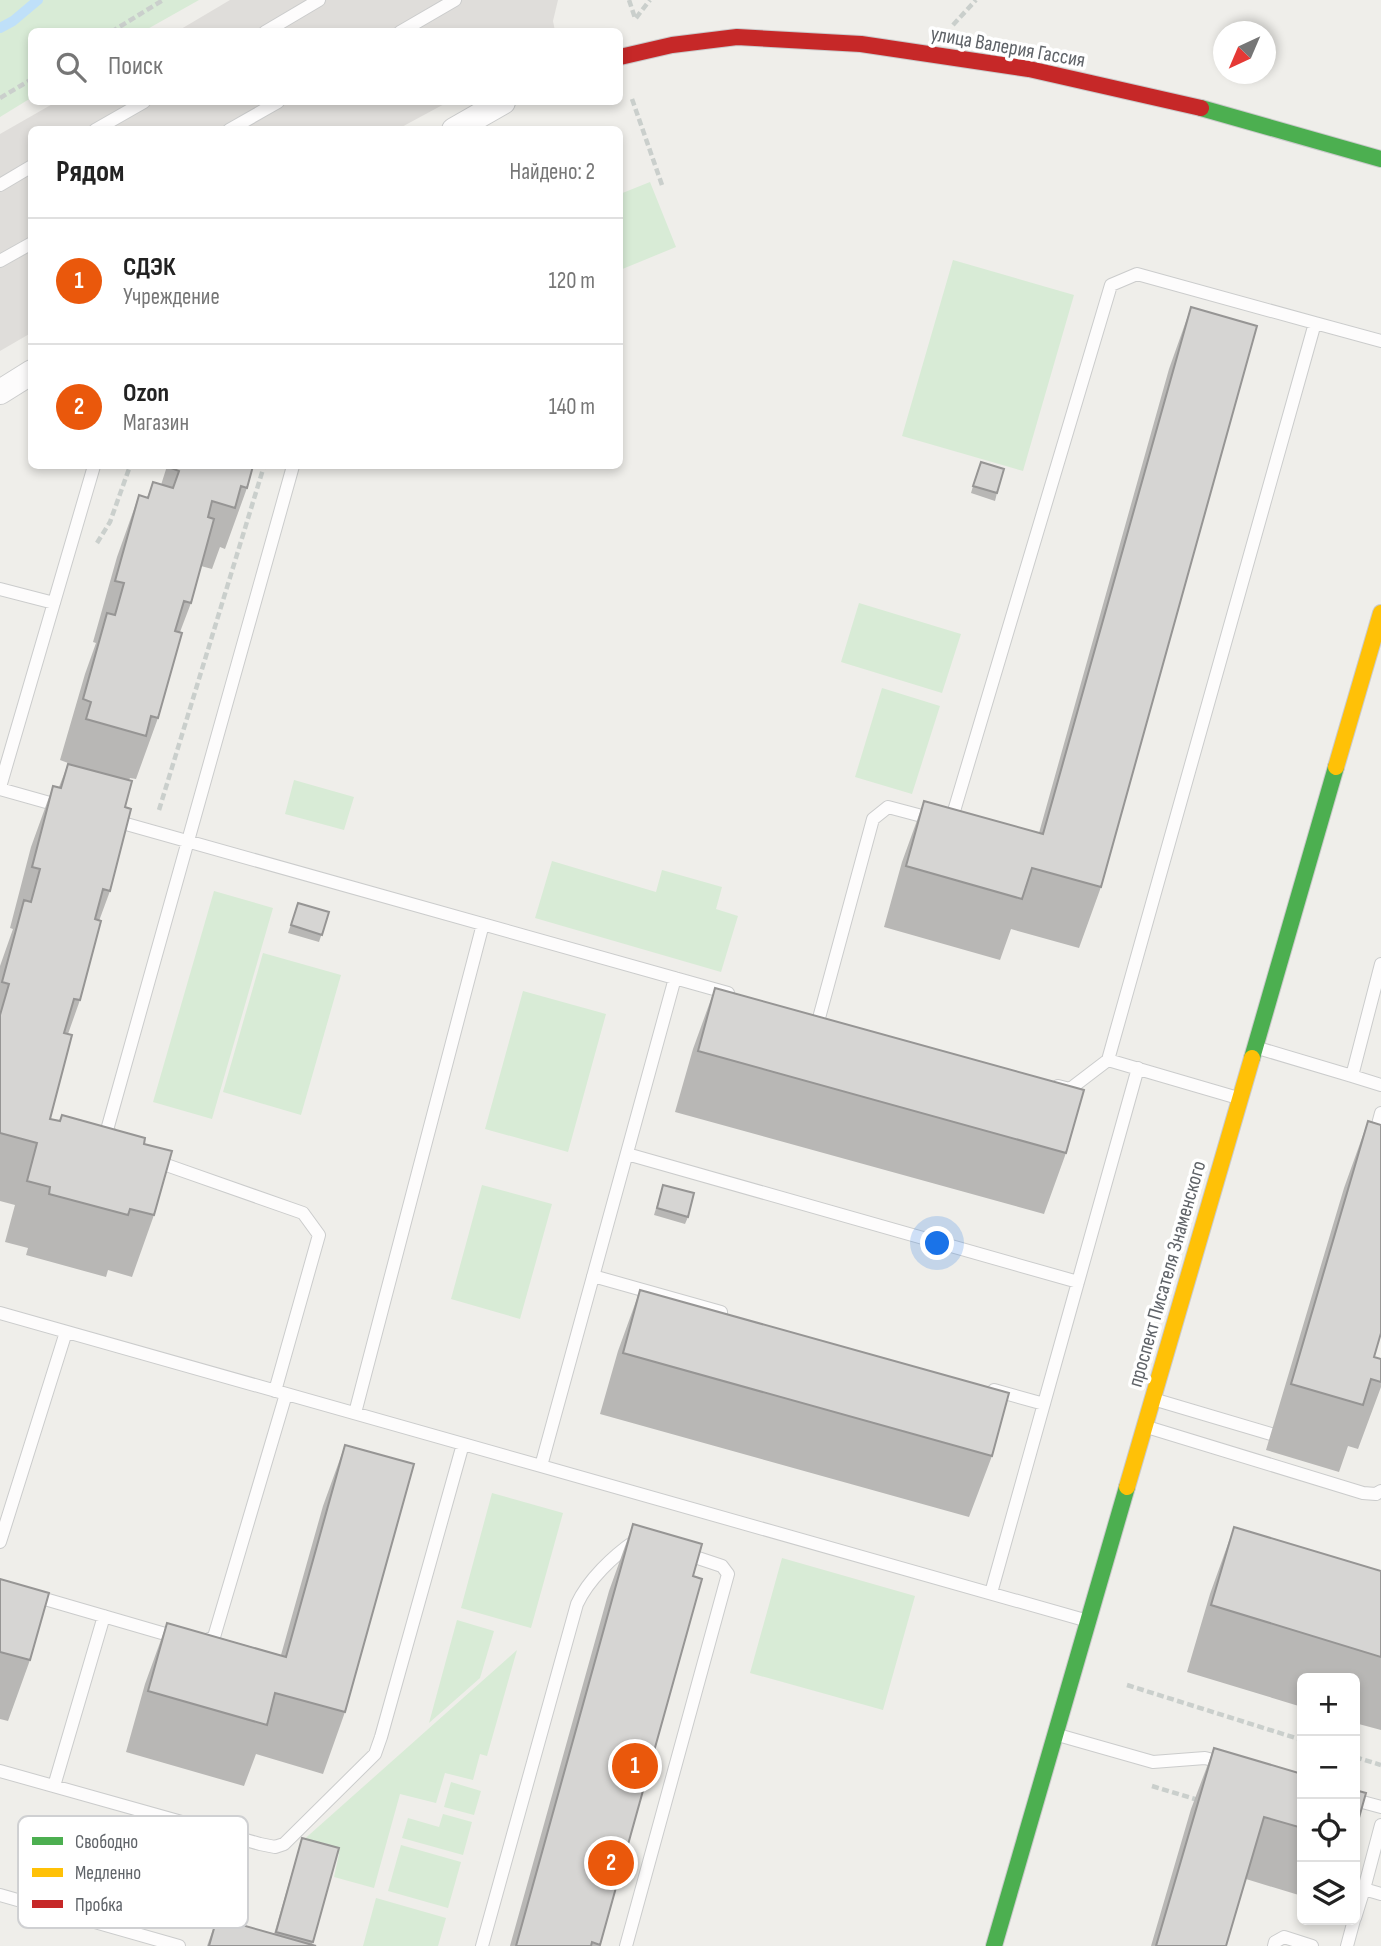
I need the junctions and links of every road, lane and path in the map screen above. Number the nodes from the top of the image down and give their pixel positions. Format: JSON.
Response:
{"nodes":[{"id":1,"x":163,"y":0,"type":"edge"},
{"id":2,"x":319,"y":0,"type":"edge"},
{"id":3,"x":455,"y":0,"type":"edge"},
{"id":4,"x":629,"y":0,"type":"edge"},
{"id":5,"x":650,"y":0,"type":"edge"},
{"id":6,"x":976,"y":0,"type":"edge"},
{"id":7,"x":953,"y":25,"type":"dead end"},
{"id":8,"x":118,"y":28,"type":"edge"},
{"id":9,"x":272,"y":28,"type":"edge"},
{"id":10,"x":407,"y":28,"type":"edge"},
{"id":11,"x":623,"y":56,"type":"edge"},
{"id":12,"x":28,"y":81,"type":"edge"},
{"id":13,"x":0,"y":98,"type":"edge"},
{"id":14,"x":632,"y":99,"type":"dead end"},
{"id":15,"x":139,"y":105,"type":"edge"},
{"id":16,"x":273,"y":105,"type":"edge"},
{"id":17,"x":498,"y":105,"type":"edge"},
{"id":18,"x":102,"y":126,"type":"edge"},
{"id":19,"x":236,"y":126,"type":"edge"},
{"id":20,"x":461,"y":126,"type":"edge"},
{"id":21,"x":1381,"y":159,"type":"edge"},
{"id":22,"x":28,"y":168,"type":"edge"},
{"id":23,"x":0,"y":185,"type":"edge"},
{"id":24,"x":662,"y":185,"type":"dead end"},
{"id":25,"x":28,"y":245,"type":"edge"},
{"id":26,"x":0,"y":261,"type":"edge"},
{"id":27,"x":1315,"y":323,"type":"junction"},
{"id":28,"x":1381,"y":341,"type":"edge"},
{"id":29,"x":28,"y":374,"type":"edge"},
{"id":30,"x":0,"y":392,"type":"edge"},
{"id":31,"x":93,"y":469,"type":"edge"},
{"id":32,"x":263,"y":469,"type":"edge"},
{"id":33,"x":292,"y":469,"type":"edge"},
{"id":34,"x":0,"y":589,"type":"edge"},
{"id":35,"x":54,"y":603,"type":"junction"},
{"id":36,"x":1381,"y":613,"type":"edge"},
{"id":37,"x":0,"y":788,"type":"edge"},
{"id":38,"x":73,"y":809,"type":"edge"},
{"id":39,"x":100,"y":817,"type":"edge"},
{"id":40,"x":153,"y":832,"type":"junction"},
{"id":41,"x":188,"y":842,"type":"junction"},
{"id":42,"x":482,"y":924,"type":"junction"},
{"id":43,"x":1381,"y":964,"type":"edge"},
{"id":44,"x":675,"y":978,"type":"junction"},
{"id":45,"x":740,"y":996,"type":"edge"},
{"id":46,"x":819,"y":1018,"type":"edge"},
{"id":47,"x":1255,"y":1047,"type":"junction"},
{"id":48,"x":1108,"y":1060,"type":"junction"},
{"id":49,"x":1138,"y":1068,"type":"junction"},
{"id":50,"x":1352,"y":1076,"type":"junction"},
{"id":51,"x":1044,"y":1082,"type":"edge"},
{"id":52,"x":1381,"y":1085,"type":"edge"},
{"id":53,"x":1240,"y":1098,"type":"junction"},
{"id":54,"x":1381,"y":1113,"type":"edge"},
{"id":55,"x":1381,"y":1140,"type":"edge"},
{"id":56,"x":626,"y":1154,"type":"junction"},
{"id":57,"x":593,"y":1276,"type":"junction"},
{"id":58,"x":1078,"y":1282,"type":"junction"},
{"id":59,"x":0,"y":1313,"type":"edge"},
{"id":60,"x":739,"y":1318,"type":"edge"},
{"id":61,"x":66,"y":1332,"type":"junction"},
{"id":62,"x":978,"y":1385,"type":"edge"},
{"id":63,"x":280,"y":1392,"type":"junction"},
{"id":64,"x":1153,"y":1399,"type":"junction"},
{"id":65,"x":1044,"y":1404,"type":"junction"},
{"id":66,"x":355,"y":1413,"type":"junction"},
{"id":67,"x":1145,"y":1427,"type":"junction"},
{"id":68,"x":1271,"y":1434,"type":"dead end"},
{"id":69,"x":463,"y":1444,"type":"junction"},
{"id":70,"x":541,"y":1466,"type":"junction"},
{"id":71,"x":1381,"y":1491,"type":"edge"},
{"id":72,"x":0,"y":1542,"type":"edge"},
{"id":73,"x":646,"y":1542,"type":"edge"},
{"id":74,"x":672,"y":1549,"type":"edge"},
{"id":75,"x":16,"y":1591,"type":"edge"},
{"id":76,"x":991,"y":1593,"type":"junction"},
{"id":77,"x":104,"y":1616,"type":"junction"},
{"id":78,"x":1088,"y":1621,"type":"junction"},
{"id":79,"x":1127,"y":1685,"type":"dead end"},
{"id":80,"x":1056,"y":1734,"type":"junction"},
{"id":81,"x":1297,"y":1738,"type":"edge"},
{"id":82,"x":1360,"y":1758,"type":"edge"},
{"id":83,"x":1381,"y":1765,"type":"edge"},
{"id":84,"x":1242,"y":1768,"type":"edge"},
{"id":85,"x":0,"y":1771,"type":"edge"},
{"id":86,"x":1143,"y":1784,"type":"dead end"},
{"id":87,"x":54,"y":1786,"type":"junction"},
{"id":88,"x":1360,"y":1802,"type":"edge"},
{"id":89,"x":1209,"y":1804,"type":"edge"},
{"id":90,"x":1381,"y":1808,"type":"edge"},
{"id":91,"x":161,"y":1816,"type":"edge"},
{"id":92,"x":1381,"y":1825,"type":"edge"},
{"id":93,"x":248,"y":1841,"type":"edge"},
{"id":94,"x":1364,"y":1889,"type":"junction"},
{"id":95,"x":1381,"y":1894,"type":"edge"},
{"id":96,"x":0,"y":1895,"type":"edge"},
{"id":97,"x":18,"y":1900,"type":"edge"},
{"id":98,"x":1360,"y":1901,"type":"edge"},
{"id":99,"x":1352,"y":1925,"type":"edge"},
{"id":100,"x":116,"y":1928,"type":"edge"},
{"id":101,"x":179,"y":1946,"type":"edge"},
{"id":102,"x":482,"y":1946,"type":"edge"},
{"id":103,"x":626,"y":1946,"type":"edge"},
{"id":104,"x":994,"y":1946,"type":"edge"},
{"id":105,"x":1274,"y":1946,"type":"edge"},
{"id":106,"x":1312,"y":1946,"type":"edge"},
{"id":107,"x":1347,"y":1946,"type":"edge"}],
"edges":[{"from":1,"to":8,"type":"path"},
{"from":2,"to":9,"type":"lane"},
{"from":3,"to":10,"type":"lane"},
{"from":4,"to":5,"type":"path"},
{"from":6,"to":7,"type":"path"},
{"from":11,"to":21,"type":"street","name":"улица Валерия Гассия"},
{"from":12,"to":13,"type":"path"},
{"from":14,"to":24,"type":"path"},
{"from":15,"to":18,"type":"lane"},
{"from":16,"to":19,"type":"lane"},
{"from":17,"to":20,"type":"street"},
{"from":22,"to":23,"type":"lane"},
{"from":25,"to":26,"type":"lane"},
{"from":27,"to":28,"type":"lane"},
{"from":27,"to":46,"type":"lane"},
{"from":27,"to":48,"type":"lane"},
{"from":29,"to":30,"type":"street"},
{"from":31,"to":35,"type":"lane"},
{"from":32,"to":40,"type":"path"},
{"from":33,"to":41,"type":"lane"},
{"from":34,"to":35,"type":"lane"},
{"from":35,"to":37,"type":"lane"},
{"from":36,"to":47,"type":"street","name":"проспект Писателя Знаменского"},
{"from":37,"to":38,"type":"lane"},
{"from":39,"to":40,"type":"lane"},
{"from":40,"to":41,"type":"lane"},
{"from":41,"to":42,"type":"lane"},
{"from":41,"to":63,"type":"lane"},
{"from":42,"to":44,"type":"lane"},
{"from":42,"to":66,"type":"lane"},
{"from":43,"to":50,"type":"lane"},
{"from":44,"to":45,"type":"lane"},
{"from":44,"to":56,"type":"lane"},
{"from":47,"to":50,"type":"lane"},
{"from":47,"to":53,"type":"street","name":"проспект Писателя Знаменского"},
{"from":48,"to":49,"type":"lane"},
{"from":48,"to":51,"type":"lane"},
{"from":49,"to":53,"type":"lane"},
{"from":49,"to":58,"type":"lane"},
{"from":50,"to":52,"type":"lane"},
{"from":53,"to":64,"type":"street","name":"проспект Писателя Знаменского"},
{"from":54,"to":55,"type":"lane"},
{"from":56,"to":57,"type":"lane"},
{"from":56,"to":58,"type":"lane"},
{"from":57,"to":60,"type":"lane"},
{"from":57,"to":70,"type":"lane"},
{"from":58,"to":65,"type":"lane"},
{"from":59,"to":61,"type":"lane"},
{"from":61,"to":63,"type":"lane"},
{"from":61,"to":72,"type":"lane"},
{"from":62,"to":65,"type":"lane"},
{"from":63,"to":66,"type":"lane"},
{"from":63,"to":77,"type":"lane"},
{"from":64,"to":67,"type":"street","name":"проспект Писателя Знаменского"},
{"from":64,"to":68,"type":"lane"},
{"from":65,"to":76,"type":"lane"},
{"from":66,"to":69,"type":"lane"},
{"from":67,"to":71,"type":"lane"},
{"from":67,"to":78,"type":"street","name":"проспект Писателя Знаменского"},
{"from":69,"to":70,"type":"lane"},
{"from":69,"to":93,"type":"lane"},
{"from":70,"to":76,"type":"lane"},
{"from":73,"to":102,"type":"lane"},
{"from":74,"to":103,"type":"lane"},
{"from":75,"to":77,"type":"lane"},
{"from":76,"to":78,"type":"lane"},
{"from":77,"to":87,"type":"lane"},
{"from":78,"to":80,"type":"street","name":"проспект Писателя Знаменского"},
{"from":79,"to":81,"type":"path"},
{"from":80,"to":84,"type":"lane"},
{"from":80,"to":104,"type":"street","name":"проспект Писателя Знаменского"},
{"from":82,"to":83,"type":"path"},
{"from":85,"to":87,"type":"lane"},
{"from":86,"to":89,"type":"path"},
{"from":87,"to":91,"type":"lane"},
{"from":88,"to":90,"type":"lane"},
{"from":92,"to":94,"type":"lane"},
{"from":94,"to":95,"type":"lane"},
{"from":94,"to":98,"type":"lane"},
{"from":96,"to":97,"type":"lane"},
{"from":99,"to":107,"type":"lane"},
{"from":100,"to":101,"type":"lane"},
{"from":105,"to":106,"type":"lane"}]}
